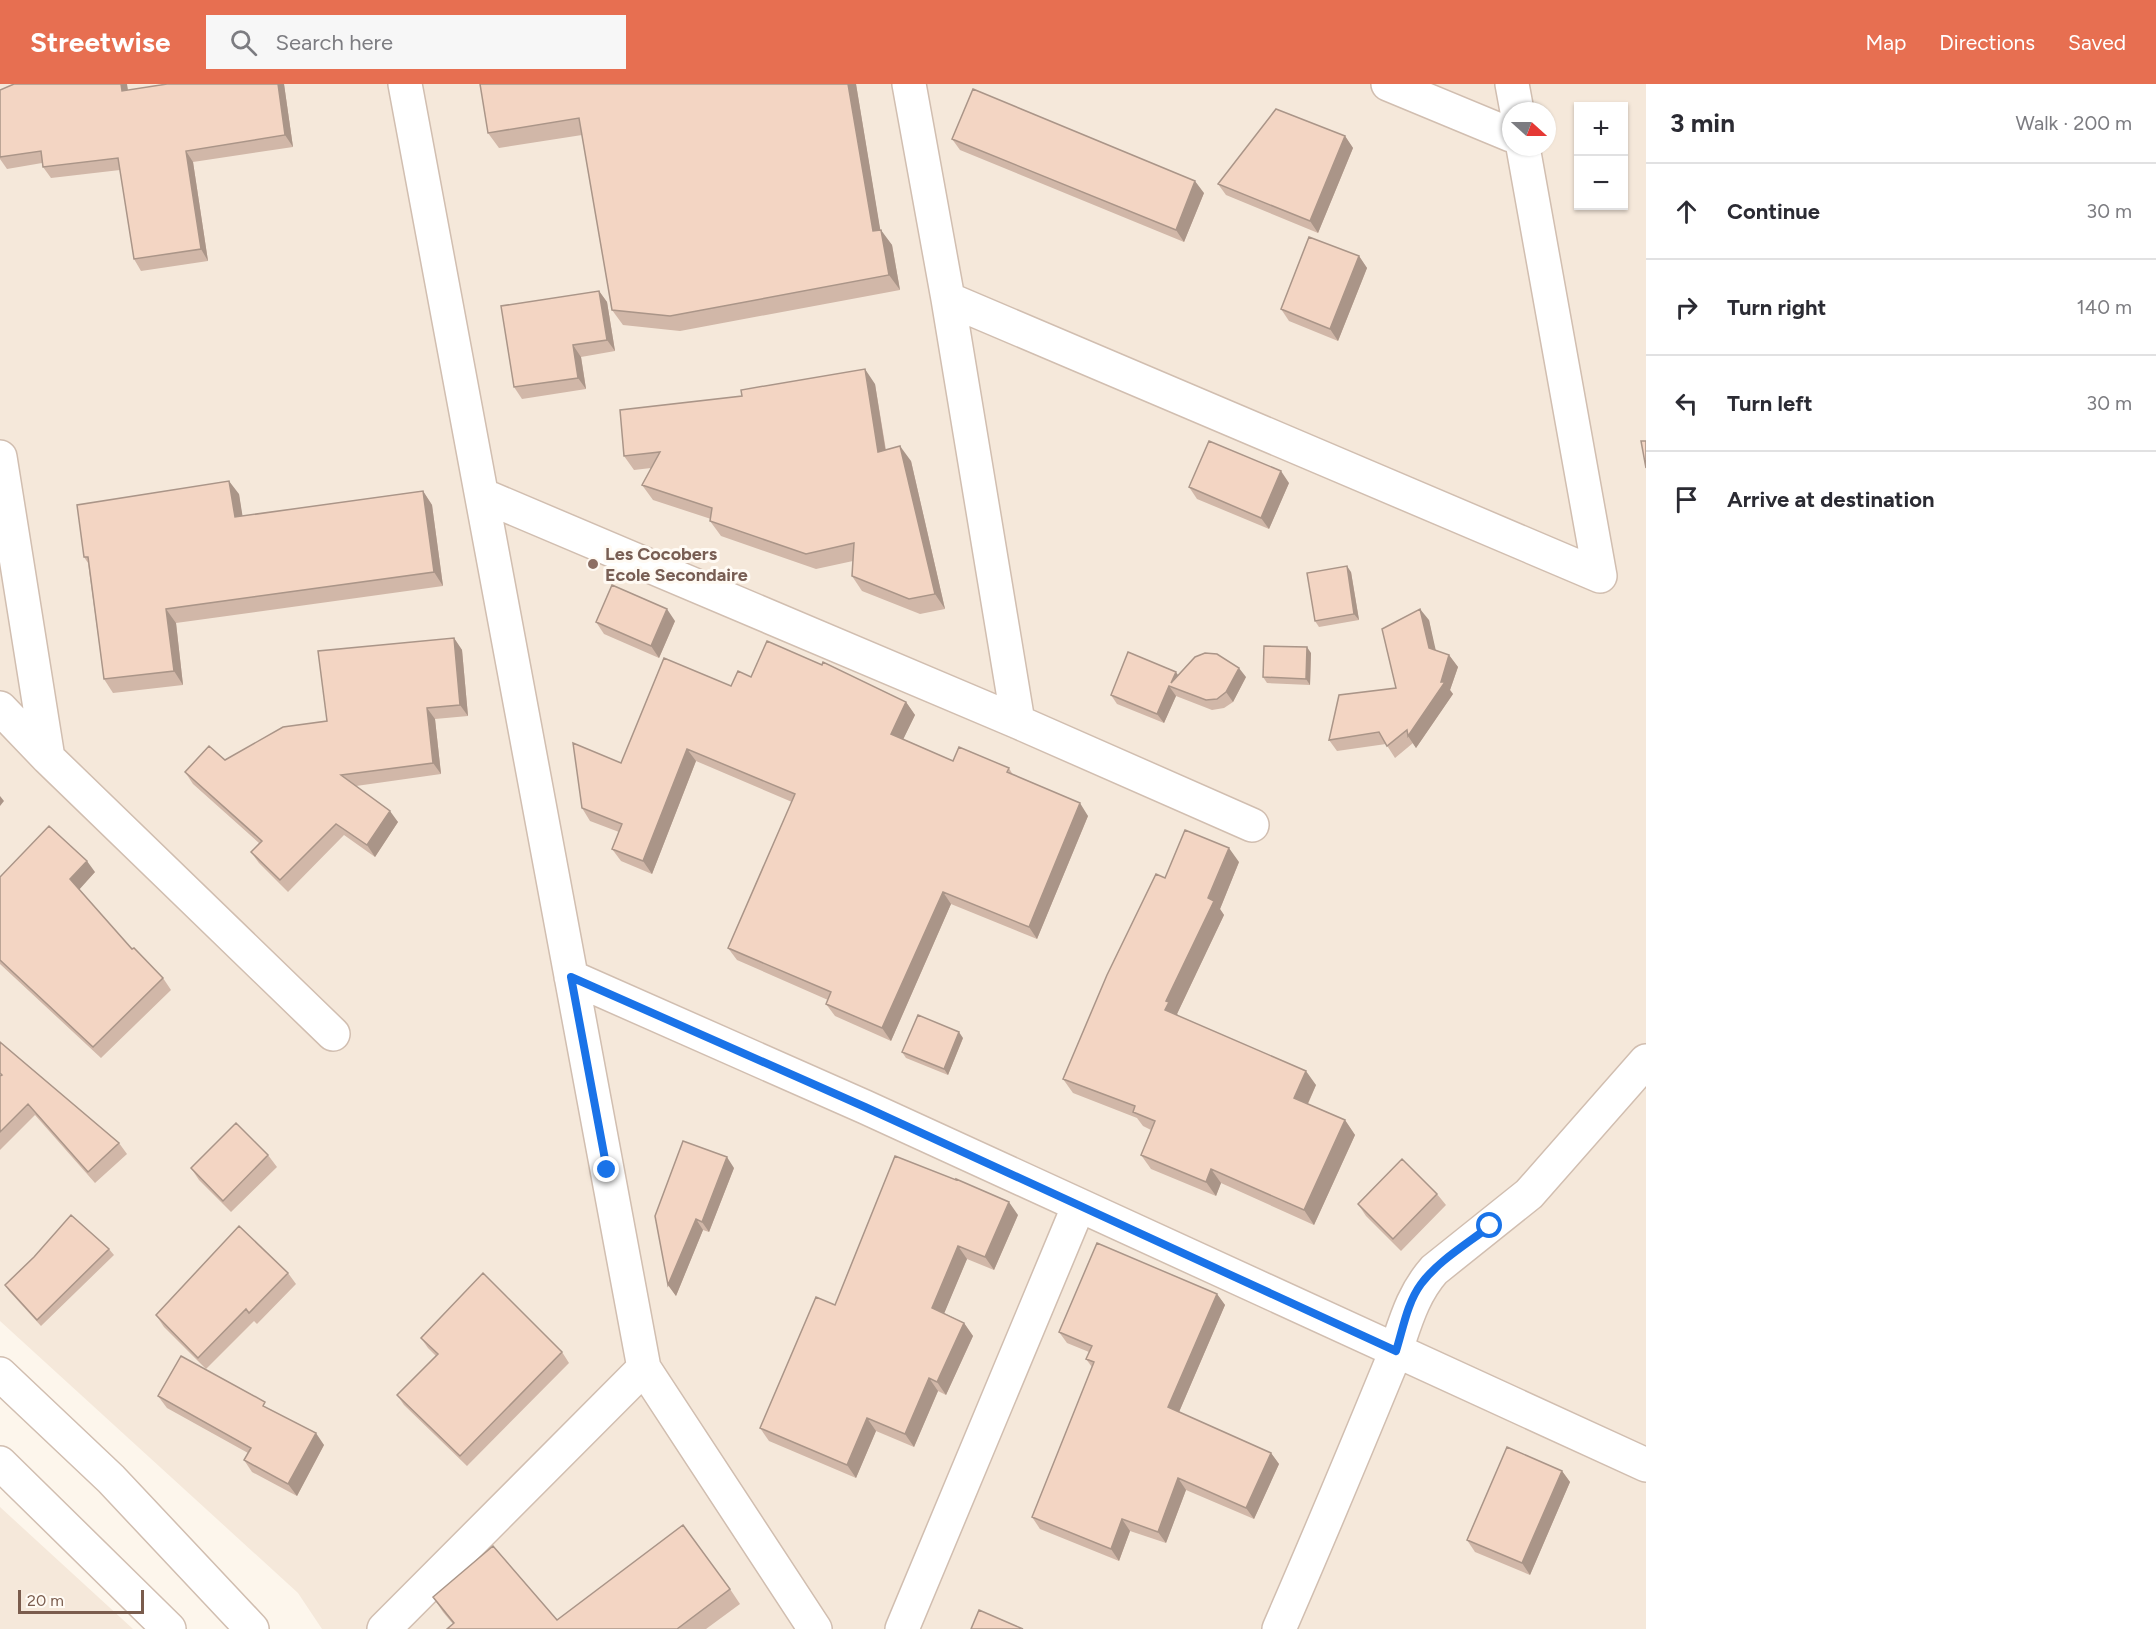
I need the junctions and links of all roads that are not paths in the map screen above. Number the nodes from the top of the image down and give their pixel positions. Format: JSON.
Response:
{"nodes":[{"id":1,"x":405,"y":84,"type":"edge"},
{"id":2,"x":909,"y":84,"type":"edge"},
{"id":3,"x":1388,"y":84,"type":"edge"},
{"id":4,"x":1512,"y":84,"type":"edge"},
{"id":5,"x":1515,"y":102,"type":"edge"},
{"id":6,"x":1502,"y":131,"type":"edge"},
{"id":7,"x":1525,"y":156,"type":"edge"},
{"id":8,"x":948,"y":299,"type":"junction"},
{"id":9,"x":0,"y":458,"type":"edge"},
{"id":10,"x":482,"y":495,"type":"junction"},
{"id":11,"x":0,"y":708,"type":"edge"},
{"id":12,"x":1018,"y":722,"type":"junction"},
{"id":13,"x":48,"y":758,"type":"junction"},
{"id":14,"x":1252,"y":825,"type":"dead end"},
{"id":15,"x":571,"y":977,"type":"junction"},
{"id":16,"x":333,"y":1035,"type":"dead end"},
{"id":17,"x":1646,"y":1061,"type":"edge"},
{"id":18,"x":1079,"y":1205,"type":"junction"},
{"id":19,"x":1396,"y":1351,"type":"junction"},
{"id":20,"x":644,"y":1368,"type":"junction"},
{"id":21,"x":0,"y":1374,"type":"edge"},
{"id":22,"x":0,"y":1463,"type":"edge"},
{"id":23,"x":1646,"y":1465,"type":"edge"},
{"id":24,"x":169,"y":1629,"type":"edge"},
{"id":25,"x":252,"y":1629,"type":"edge"},
{"id":26,"x":384,"y":1629,"type":"edge"},
{"id":27,"x":815,"y":1629,"type":"edge"},
{"id":28,"x":902,"y":1629,"type":"edge"},
{"id":29,"x":1279,"y":1629,"type":"edge"}],
"edges":[{"from":1,"to":10,"type":"street"},
{"from":2,"to":8,"type":"street"},
{"from":3,"to":6,"type":"street"},
{"from":4,"to":5,"type":"street"},
{"from":7,"to":8,"type":"street"},
{"from":8,"to":12,"type":"street"},
{"from":9,"to":13,"type":"street"},
{"from":10,"to":12,"type":"street"},
{"from":10,"to":15,"type":"street"},
{"from":11,"to":13,"type":"street"},
{"from":12,"to":14,"type":"street"},
{"from":13,"to":16,"type":"street"},
{"from":15,"to":18,"type":"street"},
{"from":15,"to":20,"type":"street"},
{"from":17,"to":19,"type":"street"},
{"from":18,"to":19,"type":"street"},
{"from":18,"to":28,"type":"street"},
{"from":19,"to":23,"type":"street"},
{"from":19,"to":29,"type":"street"},
{"from":20,"to":26,"type":"street"},
{"from":20,"to":27,"type":"street"},
{"from":21,"to":25,"type":"street"},
{"from":22,"to":24,"type":"street"}]}
